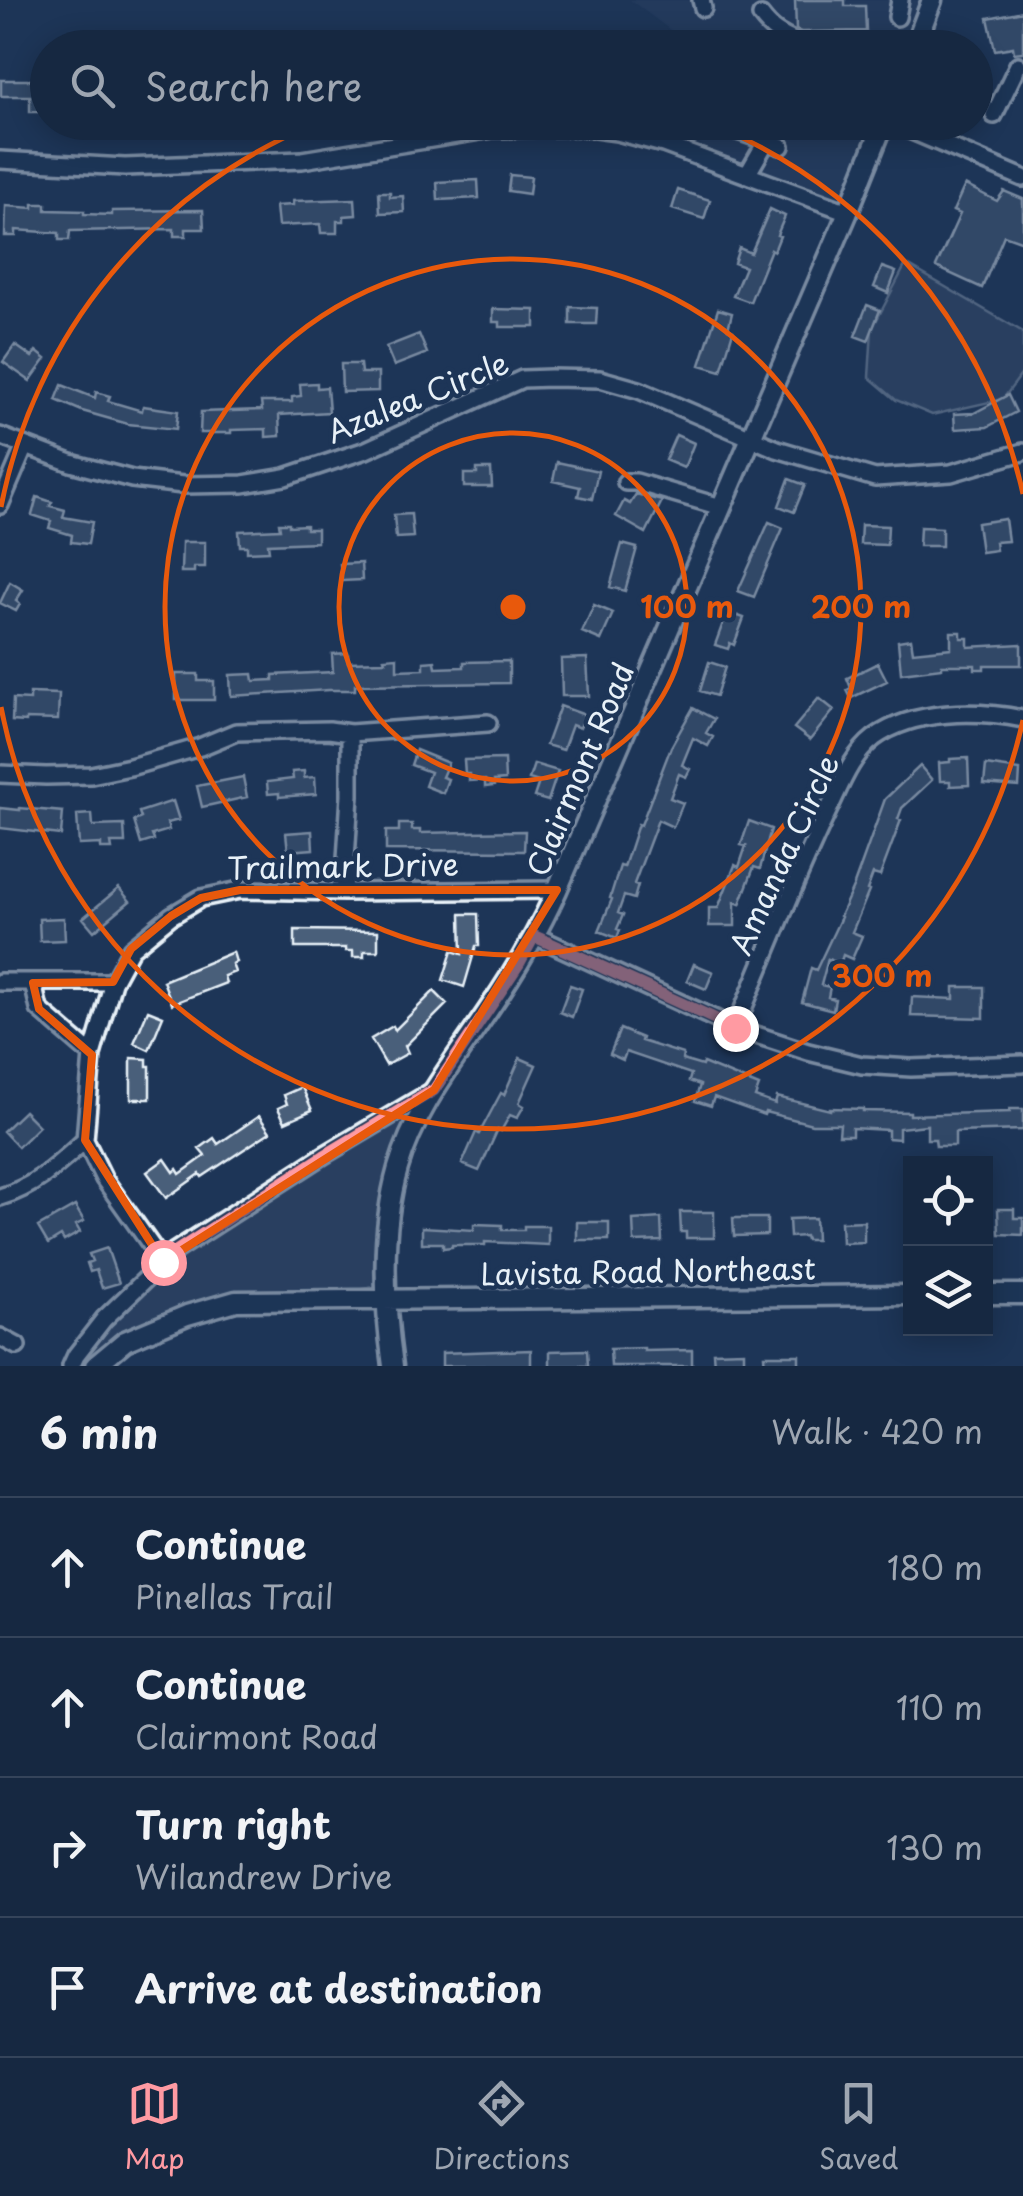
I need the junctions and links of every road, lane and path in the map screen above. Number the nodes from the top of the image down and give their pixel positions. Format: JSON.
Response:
{"nodes":[{"id":1,"x":932,"y":0,"type":"edge"},
{"id":2,"x":761,"y":16,"type":"dead end"},
{"id":3,"x":771,"y":30,"type":"edge"},
{"id":4,"x":921,"y":30,"type":"edge"},
{"id":5,"x":1017,"y":68,"type":"dead end"},
{"id":6,"x":994,"y":115,"type":"dead end"},
{"id":7,"x":425,"y":140,"type":"edge"},
{"id":8,"x":647,"y":140,"type":"edge"},
{"id":9,"x":763,"y":140,"type":"edge"},
{"id":10,"x":880,"y":140,"type":"edge"},
{"id":11,"x":917,"y":140,"type":"edge"},
{"id":12,"x":0,"y":160,"type":"edge"},
{"id":13,"x":748,"y":175,"type":"junction"},
{"id":14,"x":1023,"y":178,"type":"edge"},
{"id":15,"x":848,"y":212,"type":"junction"},
{"id":16,"x":0,"y":436,"type":"edge"},
{"id":17,"x":751,"y":436,"type":"junction"},
{"id":18,"x":25,"y":446,"type":"junction"},
{"id":19,"x":1023,"y":452,"type":"edge"},
{"id":20,"x":626,"y":482,"type":"dead end"},
{"id":21,"x":0,"y":505,"type":"edge"},
{"id":22,"x":721,"y":507,"type":"junction"},
{"id":23,"x":1023,"y":719,"type":"edge"},
{"id":24,"x":488,"y":723,"type":"dead end"},
{"id":25,"x":350,"y":733,"type":"junction"},
{"id":26,"x":0,"y":774,"type":"edge"},
{"id":27,"x":557,"y":890,"type":"junction"},
{"id":28,"x":344,"y":892,"type":"junction"},
{"id":29,"x":534,"y":936,"type":"junction"},
{"id":30,"x":0,"y":982,"type":"edge"},
{"id":31,"x":114,"y":982,"type":"junction"},
{"id":32,"x":33,"y":983,"type":"junction"},
{"id":33,"x":735,"y":1028,"type":"junction"},
{"id":34,"x":92,"y":1055,"type":"junction"},
{"id":35,"x":1023,"y":1064,"type":"edge"},
{"id":36,"x":434,"y":1090,"type":"junction"},
{"id":37,"x":85,"y":1140,"type":"junction"},
{"id":38,"x":0,"y":1198,"type":"edge"},
{"id":39,"x":163,"y":1262,"type":"junction"},
{"id":40,"x":993,"y":1294,"type":"edge"},
{"id":41,"x":1023,"y":1294,"type":"edge"},
{"id":42,"x":903,"y":1295,"type":"edge"},
{"id":43,"x":387,"y":1300,"type":"junction"},
{"id":44,"x":0,"y":1337,"type":"edge"},
{"id":45,"x":17,"y":1346,"type":"dead end"},
{"id":46,"x":71,"y":1366,"type":"edge"},
{"id":47,"x":95,"y":1366,"type":"edge"},
{"id":48,"x":392,"y":1366,"type":"edge"}],
"edges":[{"from":1,"to":4,"type":"main road"},
{"from":2,"to":3,"type":"street"},
{"from":5,"to":6,"type":"street"},
{"from":7,"to":12,"type":"street"},
{"from":8,"to":13,"type":"street"},
{"from":9,"to":13,"type":"street"},
{"from":10,"to":15,"type":"main road","name":"Clairmont Road"},
{"from":11,"to":14,"type":"street"},
{"from":13,"to":15,"type":"street"},
{"from":15,"to":17,"type":"main road","name":"Clairmont Road"},
{"from":16,"to":18,"type":"street","name":"Azalea Circle"},
{"from":17,"to":18,"type":"street","name":"Azalea Circle"},
{"from":17,"to":19,"type":"street","name":"Azalea Circle"},
{"from":17,"to":22,"type":"main road","name":"Clairmont Road"},
{"from":18,"to":21,"type":"street"},
{"from":20,"to":22,"type":"street"},
{"from":22,"to":27,"type":"main road","name":"Clairmont Road"},
{"from":23,"to":33,"type":"street","name":"Amanda Circle"},
{"from":24,"to":25,"type":"street"},
{"from":25,"to":26,"type":"street"},
{"from":25,"to":28,"type":"street"},
{"from":27,"to":28,"type":"street","name":"Trailmark Drive"},
{"from":27,"to":29,"type":"main road","name":"Clairmont Road"},
{"from":28,"to":31,"type":"street","name":"Trailmark Drive"},
{"from":29,"to":33,"type":"street"},
{"from":29,"to":36,"type":"main road","name":"Clairmont Road"},
{"from":30,"to":32,"type":"street"},
{"from":31,"to":32,"type":"street"},
{"from":31,"to":34,"type":"street","name":"Trailmark Drive"},
{"from":32,"to":34,"type":"street"},
{"from":33,"to":35,"type":"street"},
{"from":34,"to":37,"type":"street","name":"Trailmark Drive"},
{"from":36,"to":39,"type":"street"},
{"from":36,"to":43,"type":"main road","name":"Clairmont Road"},
{"from":37,"to":38,"type":"street"},
{"from":37,"to":39,"type":"street"},
{"from":39,"to":46,"type":"street"},
{"from":40,"to":41,"type":"main road"},
{"from":42,"to":43,"type":"main road","name":"Lavista Road Northeast"},
{"from":43,"to":47,"type":"main road","name":"Lavista Road Northeast"},
{"from":43,"to":48,"type":"main road","name":"Clairmont Road"},
{"from":44,"to":45,"type":"street"}]}
